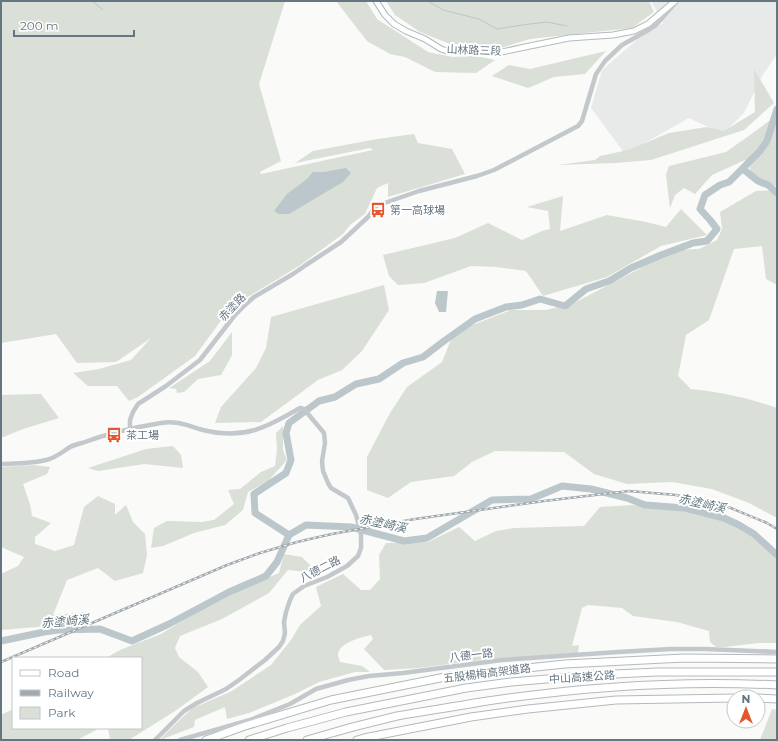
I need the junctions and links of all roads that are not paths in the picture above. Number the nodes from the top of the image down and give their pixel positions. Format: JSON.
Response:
{"nodes":[{"id":1,"x":376,"y":1,"type":"edge"},
{"id":2,"x":676,"y":1,"type":"edge"},
{"id":3,"x":130,"y":429,"type":"junction"},
{"id":4,"x":1,"y":464,"type":"edge"},
{"id":5,"x":777,"y":652,"type":"edge"},
{"id":6,"x":777,"y":659,"type":"edge"},
{"id":7,"x":777,"y":672,"type":"edge"},
{"id":8,"x":777,"y":685,"type":"edge"},
{"id":9,"x":726,"y":698,"type":"edge"},
{"id":10,"x":766,"y":698,"type":"edge"},
{"id":11,"x":777,"y":699,"type":"edge"},
{"id":12,"x":155,"y":740,"type":"edge"},
{"id":13,"x":180,"y":740,"type":"edge"},
{"id":14,"x":206,"y":740,"type":"edge"},
{"id":15,"x":250,"y":740,"type":"edge"},
{"id":16,"x":307,"y":740,"type":"edge"},
{"id":17,"x":357,"y":740,"type":"edge"}],
"edges":[{"from":1,"to":2,"type":"main road","name":"山林路三段"},
{"from":2,"to":3,"type":"street","name":"赤塗路"},
{"from":3,"to":4,"type":"street"},
{"from":3,"to":12,"type":"street","name":"八德二路"},
{"from":5,"to":13,"type":"street","name":"八德一路"},
{"from":6,"to":14,"type":"highway","name":"五股楊梅高架道路"},
{"from":7,"to":15,"type":"highway","name":"中山高速公路"},
{"from":8,"to":16,"type":"highway","name":"中山高速公路"},
{"from":9,"to":17,"type":"highway"},
{"from":10,"to":11,"type":"highway"}]}
